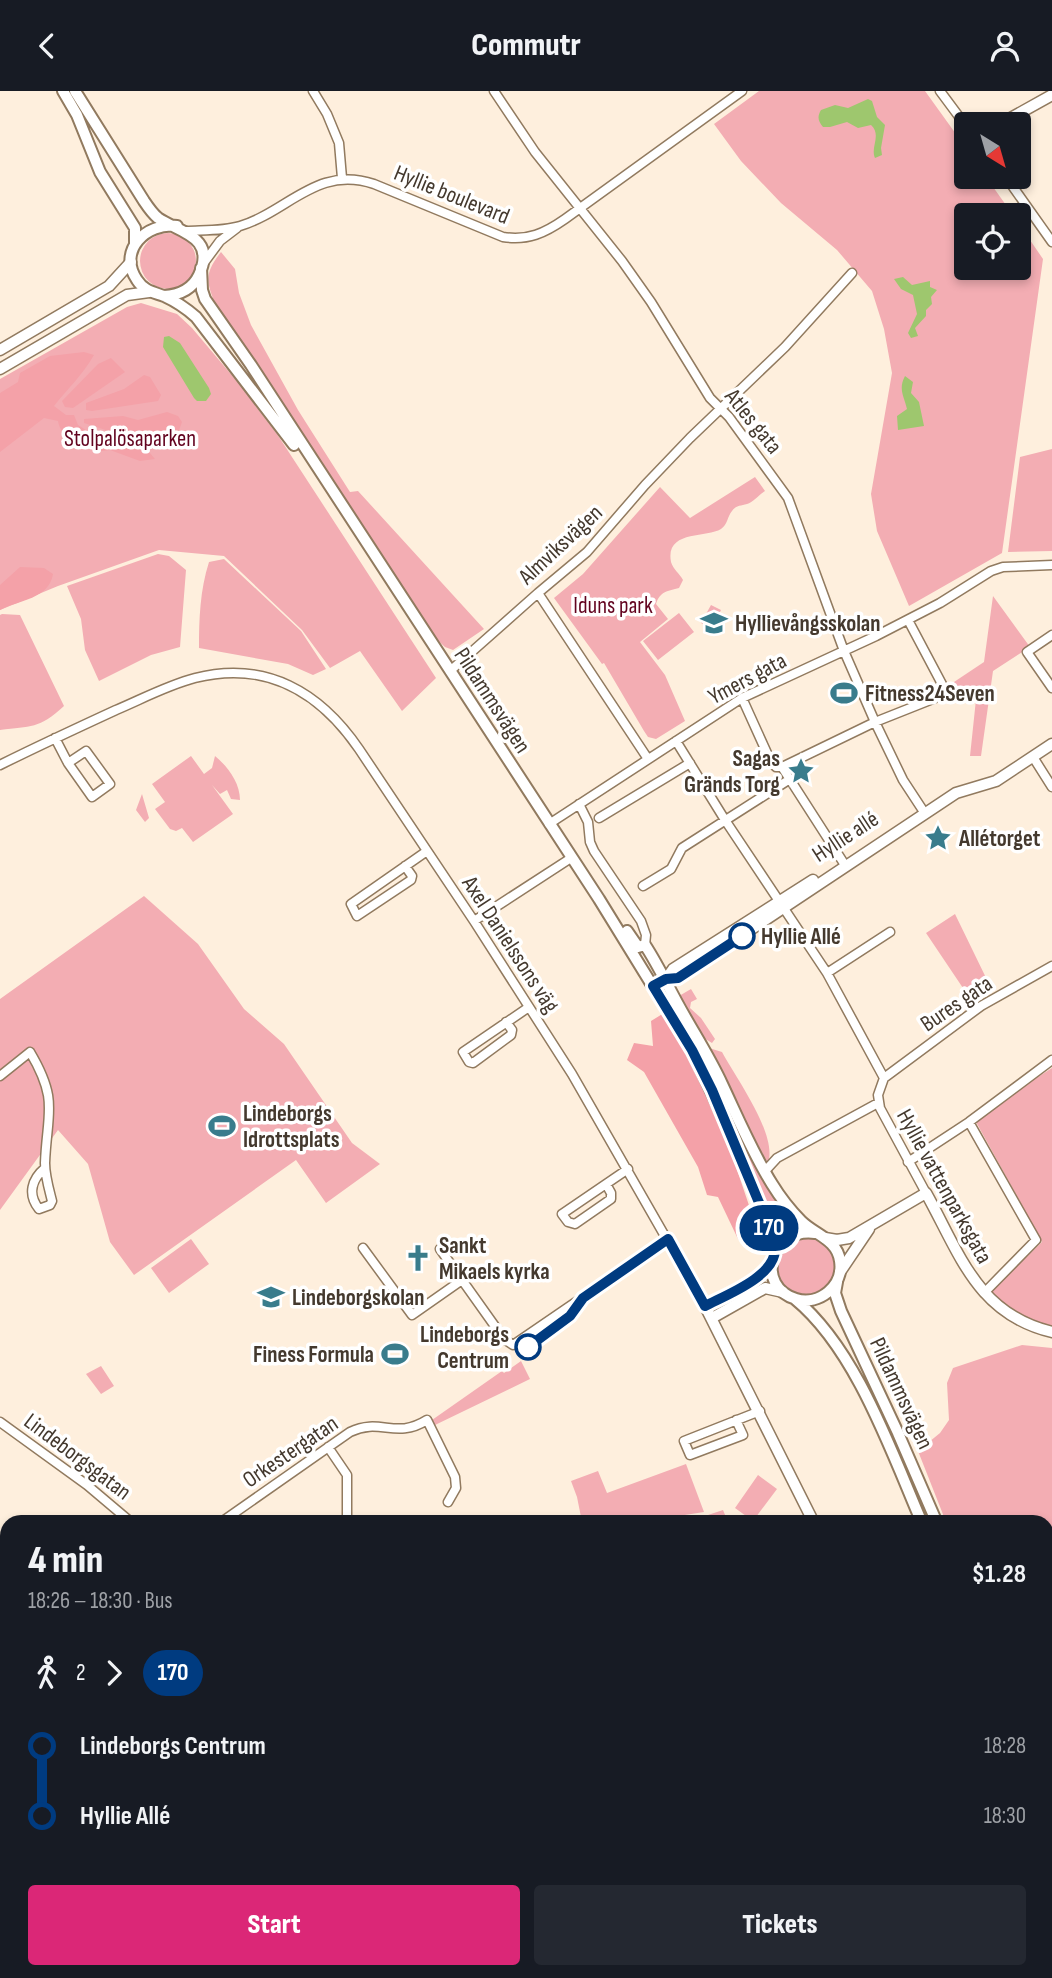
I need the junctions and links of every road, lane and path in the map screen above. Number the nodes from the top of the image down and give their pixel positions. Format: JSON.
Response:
{"nodes":[{"id":1,"x":63,"y":91,"type":"edge"},
{"id":2,"x":75,"y":91,"type":"edge"},
{"id":3,"x":313,"y":91,"type":"edge"},
{"id":4,"x":494,"y":91,"type":"edge"},
{"id":5,"x":742,"y":91,"type":"edge"},
{"id":6,"x":940,"y":91,"type":"edge"},
{"id":7,"x":1052,"y":95,"type":"edge"},
{"id":8,"x":956,"y":112,"type":"edge"},
{"id":9,"x":1022,"y":112,"type":"edge"},
{"id":10,"x":342,"y":178,"type":"junction"},
{"id":11,"x":1014,"y":189,"type":"edge"},
{"id":12,"x":580,"y":208,"type":"junction"},
{"id":13,"x":239,"y":226,"type":"junction"},
{"id":14,"x":181,"y":229,"type":"junction"},
{"id":15,"x":1052,"y":242,"type":"edge"},
{"id":16,"x":135,"y":244,"type":"junction"},
{"id":17,"x":131,"y":262,"type":"junction"},
{"id":18,"x":202,"y":266,"type":"junction"},
{"id":19,"x":852,"y":273,"type":"dead end"},
{"id":20,"x":149,"y":292,"type":"junction"},
{"id":21,"x":164,"y":296,"type":"junction"},
{"id":22,"x":0,"y":350,"type":"edge"},
{"id":23,"x":0,"y":369,"type":"edge"},
{"id":24,"x":720,"y":408,"type":"junction"},
{"id":25,"x":352,"y":523,"type":"junction"},
{"id":26,"x":1052,"y":565,"type":"edge"},
{"id":27,"x":538,"y":593,"type":"junction"},
{"id":28,"x":908,"y":620,"type":"junction"},
{"id":29,"x":1052,"y":635,"type":"edge"},
{"id":30,"x":844,"y":651,"type":"junction"},
{"id":31,"x":450,"y":671,"type":"junction"},
{"id":32,"x":1052,"y":688,"type":"edge"},
{"id":33,"x":742,"y":698,"type":"junction"},
{"id":34,"x":875,"y":722,"type":"junction"},
{"id":35,"x":55,"y":738,"type":"junction"},
{"id":36,"x":1052,"y":738,"type":"edge"},
{"id":37,"x":676,"y":741,"type":"junction"},
{"id":38,"x":1052,"y":744,"type":"edge"},
{"id":39,"x":1033,"y":757,"type":"junction"},
{"id":40,"x":648,"y":759,"type":"junction"},
{"id":41,"x":68,"y":763,"type":"junction"},
{"id":42,"x":690,"y":763,"type":"junction"},
{"id":43,"x":0,"y":765,"type":"edge"},
{"id":44,"x":782,"y":767,"type":"junction"},
{"id":45,"x":790,"y":779,"type":"junction"},
{"id":46,"x":1052,"y":787,"type":"edge"},
{"id":47,"x":579,"y":804,"type":"junction"},
{"id":48,"x":922,"y":809,"type":"junction"},
{"id":49,"x":599,"y":818,"type":"dead end"},
{"id":50,"x":725,"y":820,"type":"junction"},
{"id":51,"x":550,"y":824,"type":"junction"},
{"id":52,"x":427,"y":851,"type":"junction"},
{"id":53,"x":571,"y":858,"type":"junction"},
{"id":54,"x":843,"y":862,"type":"junction"},
{"id":55,"x":405,"y":866,"type":"junction"},
{"id":56,"x":643,"y":886,"type":"dead end"},
{"id":57,"x":599,"y":899,"type":"junction"},
{"id":58,"x":782,"y":904,"type":"junction"},
{"id":59,"x":474,"y":921,"type":"junction"},
{"id":60,"x":890,"y":932,"type":"dead end"},
{"id":61,"x":645,"y":945,"type":"junction"},
{"id":62,"x":1052,"y":966,"type":"edge"},
{"id":63,"x":827,"y":973,"type":"junction"},
{"id":64,"x":666,"y":979,"type":"junction"},
{"id":65,"x":653,"y":986,"type":"junction"},
{"id":66,"x":529,"y":1007,"type":"junction"},
{"id":67,"x":506,"y":1022,"type":"junction"},
{"id":68,"x":1052,"y":1061,"type":"edge"},
{"id":69,"x":0,"y":1076,"type":"edge"},
{"id":70,"x":884,"y":1078,"type":"junction"},
{"id":71,"x":878,"y":1103,"type":"junction"},
{"id":72,"x":969,"y":1122,"type":"junction"},
{"id":73,"x":908,"y":1162,"type":"junction"},
{"id":74,"x":46,"y":1168,"type":"junction"},
{"id":75,"x":628,"y":1169,"type":"junction"},
{"id":76,"x":765,"y":1171,"type":"junction"},
{"id":77,"x":606,"y":1184,"type":"junction"},
{"id":78,"x":926,"y":1193,"type":"junction"},
{"id":79,"x":874,"y":1224,"type":"junction"},
{"id":80,"x":820,"y":1235,"type":"junction"},
{"id":81,"x":668,"y":1239,"type":"junction"},
{"id":82,"x":363,"y":1248,"type":"dead end"},
{"id":83,"x":440,"y":1249,"type":"dead end"},
{"id":84,"x":775,"y":1252,"type":"junction"},
{"id":85,"x":772,"y":1264,"type":"junction"},
{"id":86,"x":839,"y":1276,"type":"junction"},
{"id":87,"x":463,"y":1282,"type":"junction"},
{"id":88,"x":984,"y":1293,"type":"junction"},
{"id":89,"x":789,"y":1296,"type":"junction"},
{"id":90,"x":705,"y":1306,"type":"junction"},
{"id":91,"x":712,"y":1318,"type":"junction"},
{"id":92,"x":1052,"y":1332,"type":"edge"},
{"id":93,"x":760,"y":1411,"type":"junction"},
{"id":94,"x":736,"y":1420,"type":"junction"},
{"id":95,"x":0,"y":1422,"type":"edge"},
{"id":96,"x":328,"y":1447,"type":"junction"},
{"id":97,"x":448,"y":1502,"type":"dead end"},
{"id":98,"x":124,"y":1515,"type":"edge"},
{"id":99,"x":231,"y":1515,"type":"edge"},
{"id":100,"x":347,"y":1515,"type":"edge"},
{"id":101,"x":810,"y":1515,"type":"edge"},
{"id":102,"x":919,"y":1515,"type":"edge"},
{"id":103,"x":934,"y":1515,"type":"edge"}],
"edges":[{"from":1,"to":16,"type":"main road"},
{"from":2,"to":14,"type":"main road","name":"Pildammsvägen"},
{"from":3,"to":10,"type":"street"},
{"from":4,"to":12,"type":"street","name":"Atles gata"},
{"from":5,"to":12,"type":"street","name":"Hyllie boulevard"},
{"from":6,"to":8,"type":"street"},
{"from":7,"to":9,"type":"street"},
{"from":10,"to":12,"type":"street","name":"Hyllie boulevard"},
{"from":10,"to":13,"type":"street"},
{"from":11,"to":15,"type":"street"},
{"from":12,"to":24,"type":"street","name":"Atles gata"},
{"from":13,"to":14,"type":"street"},
{"from":13,"to":18,"type":"street"},
{"from":14,"to":16,"type":"main road"},
{"from":14,"to":18,"type":"main road","name":"Pildammsvägen"},
{"from":16,"to":17,"type":"main road"},
{"from":17,"to":20,"type":"main road"},
{"from":17,"to":22,"type":"street"},
{"from":18,"to":21,"type":"main road"},
{"from":18,"to":25,"type":"main road","name":"Pildammsvägen"},
{"from":19,"to":24,"type":"street","name":"Almviksvägen"},
{"from":20,"to":21,"type":"main road","name":"Pildammsvägen"},
{"from":20,"to":23,"type":"street"},
{"from":21,"to":25,"type":"main road","name":"Pildammsvägen"},
{"from":24,"to":27,"type":"street","name":"Almviksvägen"},
{"from":24,"to":30,"type":"street","name":"Atles gata"},
{"from":25,"to":31,"type":"main road","name":"Pildammsvägen"},
{"from":26,"to":28,"type":"street","name":"Ymers gata"},
{"from":27,"to":31,"type":"street","name":"Almviksvägen"},
{"from":27,"to":40,"type":"street"},
{"from":28,"to":30,"type":"street","name":"Ymers gata"},
{"from":28,"to":34,"type":"street"},
{"from":29,"to":32,"type":"street"},
{"from":30,"to":33,"type":"street","name":"Ymers gata"},
{"from":30,"to":34,"type":"street","name":"Atles gata"},
{"from":31,"to":51,"type":"main road","name":"Pildammsvägen"},
{"from":33,"to":37,"type":"street","name":"Ymers gata"},
{"from":33,"to":44,"type":"street"},
{"from":34,"to":44,"type":"street"},
{"from":34,"to":48,"type":"street","name":"Atles gata"},
{"from":35,"to":41,"type":"street"},
{"from":35,"to":43,"type":"street","name":"Axel Danielssons väg"},
{"from":35,"to":52,"type":"street","name":"Axel Danielssons väg"},
{"from":36,"to":48,"type":"street","name":"Hyllie allé"},
{"from":37,"to":40,"type":"street","name":"Ymers gata"},
{"from":37,"to":42,"type":"street"},
{"from":38,"to":39,"type":"street","name":"Hyllie allé"},
{"from":39,"to":46,"type":"street"},
{"from":39,"to":58,"type":"street","name":"Hyllie allé"},
{"from":40,"to":47,"type":"street","name":"Ymers gata"},
{"from":41,"to":41,"type":"street"},
{"from":42,"to":49,"type":"street"},
{"from":42,"to":50,"type":"street"},
{"from":44,"to":45,"type":"street"},
{"from":45,"to":50,"type":"street"},
{"from":45,"to":54,"type":"street"},
{"from":47,"to":51,"type":"street","name":"Ymers gata"},
{"from":47,"to":61,"type":"street"},
{"from":48,"to":54,"type":"street","name":"Hyllie allé"},
{"from":50,"to":56,"type":"street"},
{"from":50,"to":58,"type":"street"},
{"from":51,"to":53,"type":"main road","name":"Pildammsvägen"},
{"from":52,"to":55,"type":"street"},
{"from":52,"to":59,"type":"street","name":"Axel Danielssons väg"},
{"from":53,"to":57,"type":"main road","name":"Pildammsvägen"},
{"from":53,"to":59,"type":"street"},
{"from":54,"to":58,"type":"street","name":"Hyllie allé"},
{"from":55,"to":55,"type":"street"},
{"from":57,"to":61,"type":"main road","name":"Pildammsvägen"},
{"from":57,"to":65,"type":"main road","name":"Pildammsvägen"},
{"from":58,"to":63,"type":"street"},
{"from":58,"to":64,"type":"street","name":"Hyllie allé"},
{"from":59,"to":66,"type":"street","name":"Axel Danielssons väg"},
{"from":60,"to":63,"type":"street"},
{"from":61,"to":64,"type":"main road","name":"Pildammsvägen"},
{"from":62,"to":70,"type":"street","name":"Bures gata"},
{"from":63,"to":70,"type":"street"},
{"from":64,"to":65,"type":"street","name":"Hyllie allé"},
{"from":64,"to":76,"type":"main road","name":"Pildammsvägen"},
{"from":65,"to":84,"type":"main road","name":"Pildammsvägen"},
{"from":66,"to":67,"type":"street"},
{"from":66,"to":75,"type":"street","name":"Axel Danielssons väg"},
{"from":67,"to":67,"type":"street"},
{"from":68,"to":72,"type":"street"},
{"from":69,"to":74,"type":"street"},
{"from":70,"to":71,"type":"street","name":"Hyllie vattenparksgata"},
{"from":71,"to":73,"type":"street","name":"Hyllie vattenparksgata"},
{"from":71,"to":76,"type":"street"},
{"from":72,"to":73,"type":"street"},
{"from":72,"to":88,"type":"street"},
{"from":73,"to":78,"type":"street","name":"Hyllie vattenparksgata"},
{"from":74,"to":74,"type":"street"},
{"from":75,"to":77,"type":"street"},
{"from":75,"to":81,"type":"street","name":"Axel Danielssons väg"},
{"from":76,"to":80,"type":"main road","name":"Pildammsvägen"},
{"from":77,"to":77,"type":"street"},
{"from":78,"to":79,"type":"street"},
{"from":78,"to":88,"type":"street","name":"Hyllie vattenparksgata"},
{"from":79,"to":80,"type":"street"},
{"from":79,"to":86,"type":"street"},
{"from":80,"to":84,"type":"main road"},
{"from":80,"to":86,"type":"main road","name":"Pildammsvägen"},
{"from":81,"to":87,"type":"street"},
{"from":81,"to":90,"type":"street","name":"Axel Danielssons väg"},
{"from":82,"to":87,"type":"street"},
{"from":83,"to":87,"type":"street"},
{"from":84,"to":85,"type":"main road","name":"Pildammsvägen"},
{"from":85,"to":89,"type":"main road","name":"Pildammsvägen"},
{"from":85,"to":90,"type":"street"},
{"from":86,"to":89,"type":"main road"},
{"from":86,"to":103,"type":"main road","name":"Pildammsvägen"},
{"from":88,"to":92,"type":"street","name":"Hyllie vattenparksgata"},
{"from":89,"to":91,"type":"street"},
{"from":89,"to":102,"type":"main road","name":"Pildammsvägen"},
{"from":90,"to":91,"type":"street","name":"Axel Danielssons väg"},
{"from":91,"to":93,"type":"street","name":"Axel Danielssons väg"},
{"from":93,"to":94,"type":"street"},
{"from":93,"to":101,"type":"street","name":"Axel Danielssons väg"},
{"from":94,"to":94,"type":"street"},
{"from":95,"to":98,"type":"street","name":"Lindeborgsgatan"},
{"from":96,"to":97,"type":"street","name":"Orkestergatan"},
{"from":96,"to":99,"type":"street","name":"Orkestergatan"},
{"from":96,"to":100,"type":"street"}]}
